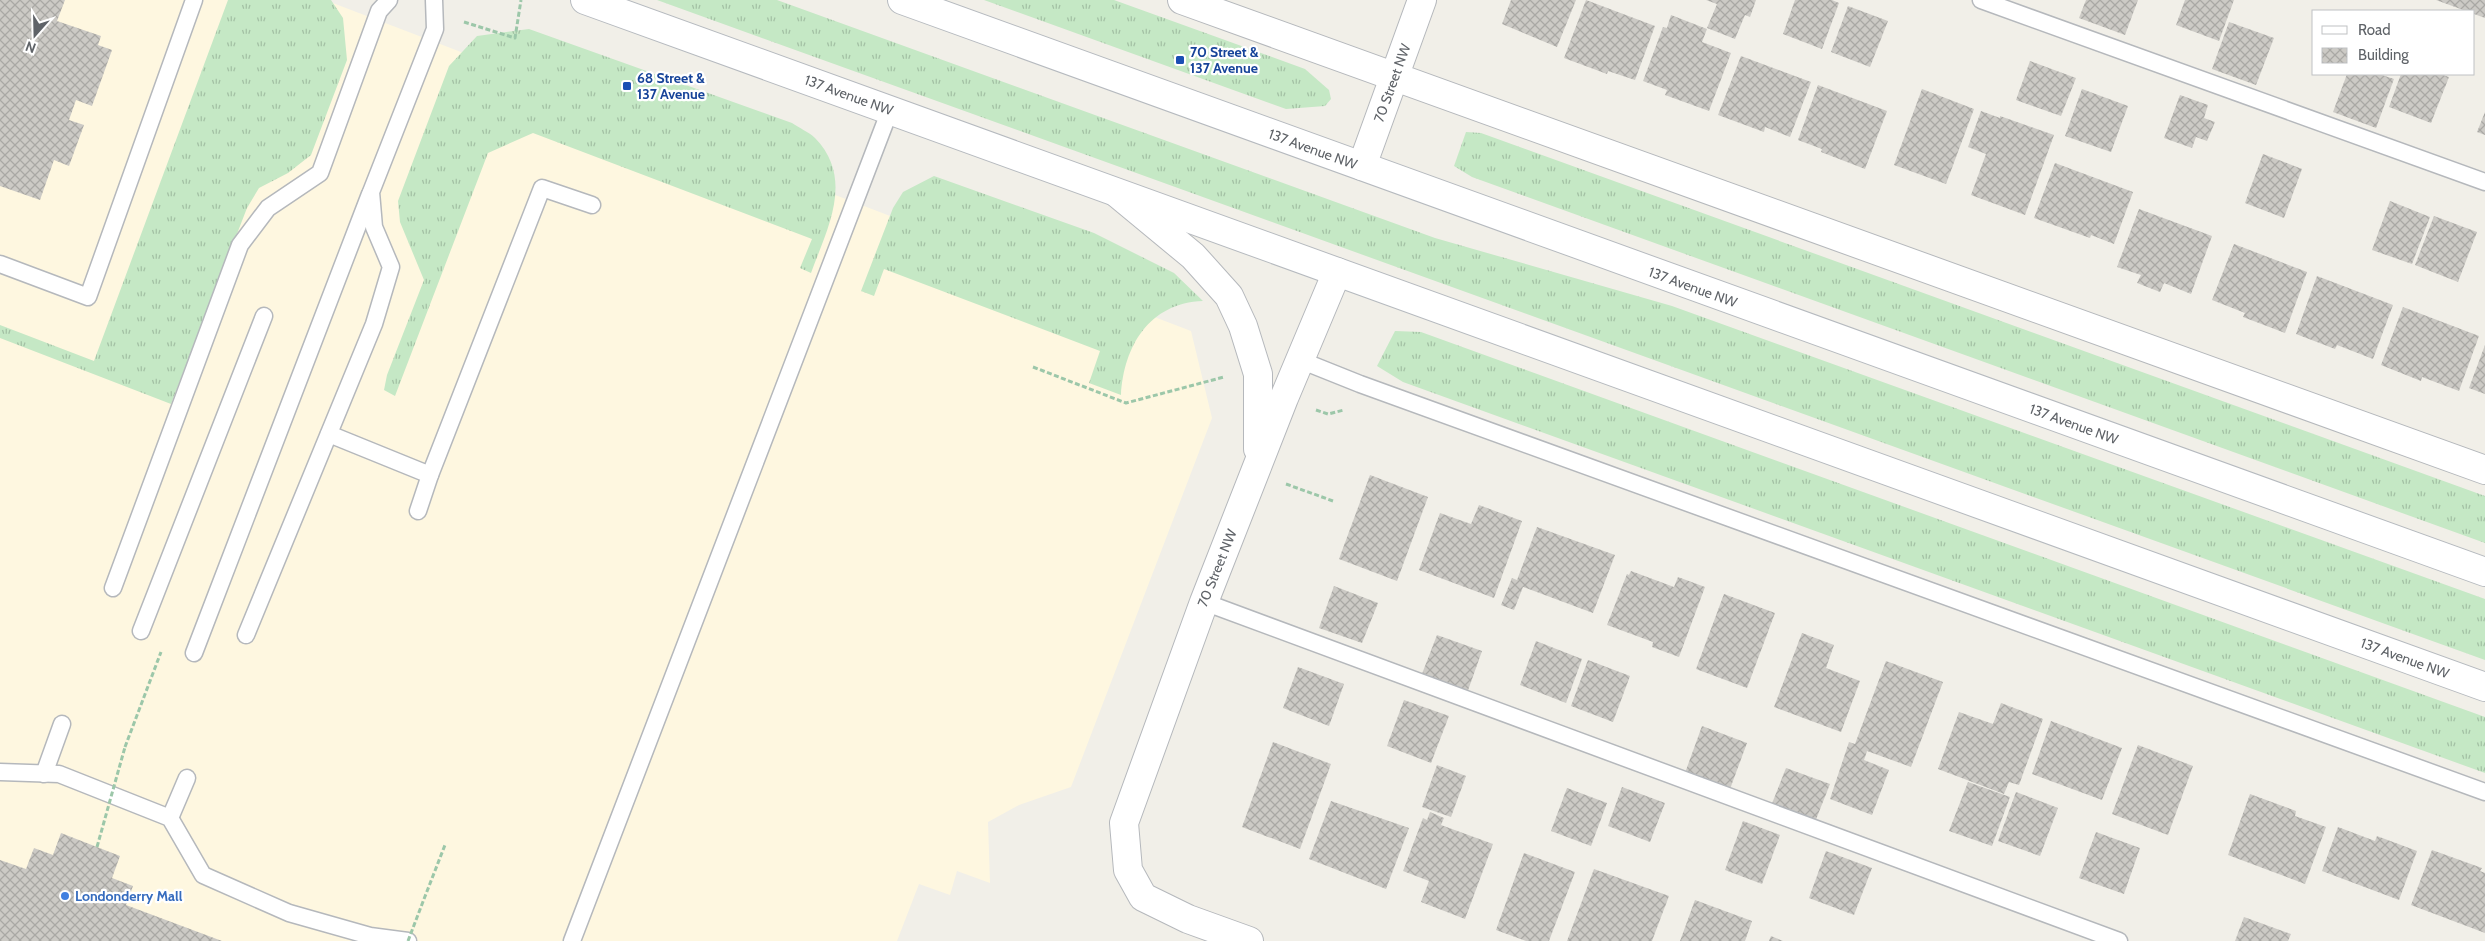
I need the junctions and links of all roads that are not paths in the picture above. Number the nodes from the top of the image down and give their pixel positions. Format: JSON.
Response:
{"nodes":[{"id":1,"x":194,"y":0,"type":"edge"},
{"id":2,"x":388,"y":0,"type":"edge"},
{"id":3,"x":585,"y":0,"type":"edge"},
{"id":4,"x":902,"y":0,"type":"edge"},
{"id":5,"x":1182,"y":0,"type":"edge"},
{"id":6,"x":1422,"y":0,"type":"edge"},
{"id":7,"x":1981,"y":0,"type":"edge"},
{"id":8,"x":434,"y":6,"type":"edge"},
{"id":9,"x":1394,"y":76,"type":"junction"},
{"id":10,"x":890,"y":110,"type":"junction"},
{"id":11,"x":1362,"y":166,"type":"junction"},
{"id":12,"x":2485,"y":182,"type":"edge"},
{"id":13,"x":1113,"y":190,"type":"junction"},
{"id":14,"x":371,"y":192,"type":"junction"},
{"id":15,"x":592,"y":205,"type":"dead end"},
{"id":16,"x":0,"y":264,"type":"edge"},
{"id":17,"x":1336,"y":272,"type":"junction"},
{"id":18,"x":264,"y":316,"type":"dead end"},
{"id":19,"x":1300,"y":360,"type":"junction"},
{"id":20,"x":328,"y":434,"type":"junction"},
{"id":21,"x":1256,"y":469,"type":"junction"},
{"id":22,"x":2485,"y":470,"type":"edge"},
{"id":23,"x":430,"y":475,"type":"junction"},
{"id":24,"x":418,"y":511,"type":"dead end"},
{"id":25,"x":2485,"y":572,"type":"edge"},
{"id":26,"x":113,"y":588,"type":"dead end"},
{"id":27,"x":1204,"y":602,"type":"junction"},
{"id":28,"x":141,"y":631,"type":"dead end"},
{"id":29,"x":246,"y":635,"type":"dead end"},
{"id":30,"x":194,"y":653,"type":"dead end"},
{"id":31,"x":2485,"y":687,"type":"edge"},
{"id":32,"x":62,"y":724,"type":"dead end"},
{"id":33,"x":0,"y":772,"type":"edge"},
{"id":34,"x":44,"y":774,"type":"junction"},
{"id":35,"x":187,"y":778,"type":"dead end"},
{"id":36,"x":2485,"y":792,"type":"edge"},
{"id":37,"x":170,"y":818,"type":"junction"},
{"id":38,"x":408,"y":941,"type":"edge"},
{"id":39,"x":572,"y":941,"type":"edge"},
{"id":40,"x":1249,"y":941,"type":"edge"},
{"id":41,"x":2119,"y":941,"type":"edge"}],
"edges":[{"from":1,"to":16,"type":"lane"},
{"from":2,"to":26,"type":"lane"},
{"from":3,"to":10,"type":"main road","name":"137 Avenue NW"},
{"from":4,"to":11,"type":"main road","name":"137 Avenue NW"},
{"from":5,"to":9,"type":"main road"},
{"from":6,"to":9,"type":"main road","name":"70 Street NW"},
{"from":7,"to":12,"type":"lane"},
{"from":8,"to":14,"type":"lane"},
{"from":9,"to":11,"type":"main road","name":"70 Street NW"},
{"from":9,"to":22,"type":"main road"},
{"from":10,"to":13,"type":"main road","name":"137 Avenue NW"},
{"from":10,"to":39,"type":"lane"},
{"from":11,"to":25,"type":"main road","name":"137 Avenue NW"},
{"from":13,"to":17,"type":"main road","name":"137 Avenue NW"},
{"from":13,"to":21,"type":"main road","name":"137 Avenue NW"},
{"from":14,"to":20,"type":"lane"},
{"from":14,"to":30,"type":"lane"},
{"from":15,"to":23,"type":"lane"},
{"from":17,"to":19,"type":"main road","name":"70 Street NW"},
{"from":17,"to":31,"type":"main road","name":"137 Avenue NW"},
{"from":18,"to":28,"type":"lane"},
{"from":19,"to":21,"type":"main road","name":"70 Street NW"},
{"from":19,"to":36,"type":"lane"},
{"from":20,"to":23,"type":"lane"},
{"from":20,"to":29,"type":"lane"},
{"from":21,"to":27,"type":"main road","name":"70 Street NW"},
{"from":23,"to":24,"type":"lane"},
{"from":27,"to":40,"type":"main road","name":"70 Street NW"},
{"from":27,"to":41,"type":"lane"},
{"from":32,"to":34,"type":"lane"},
{"from":33,"to":34,"type":"lane"},
{"from":34,"to":37,"type":"lane"},
{"from":35,"to":37,"type":"lane"},
{"from":37,"to":38,"type":"lane"}]}
